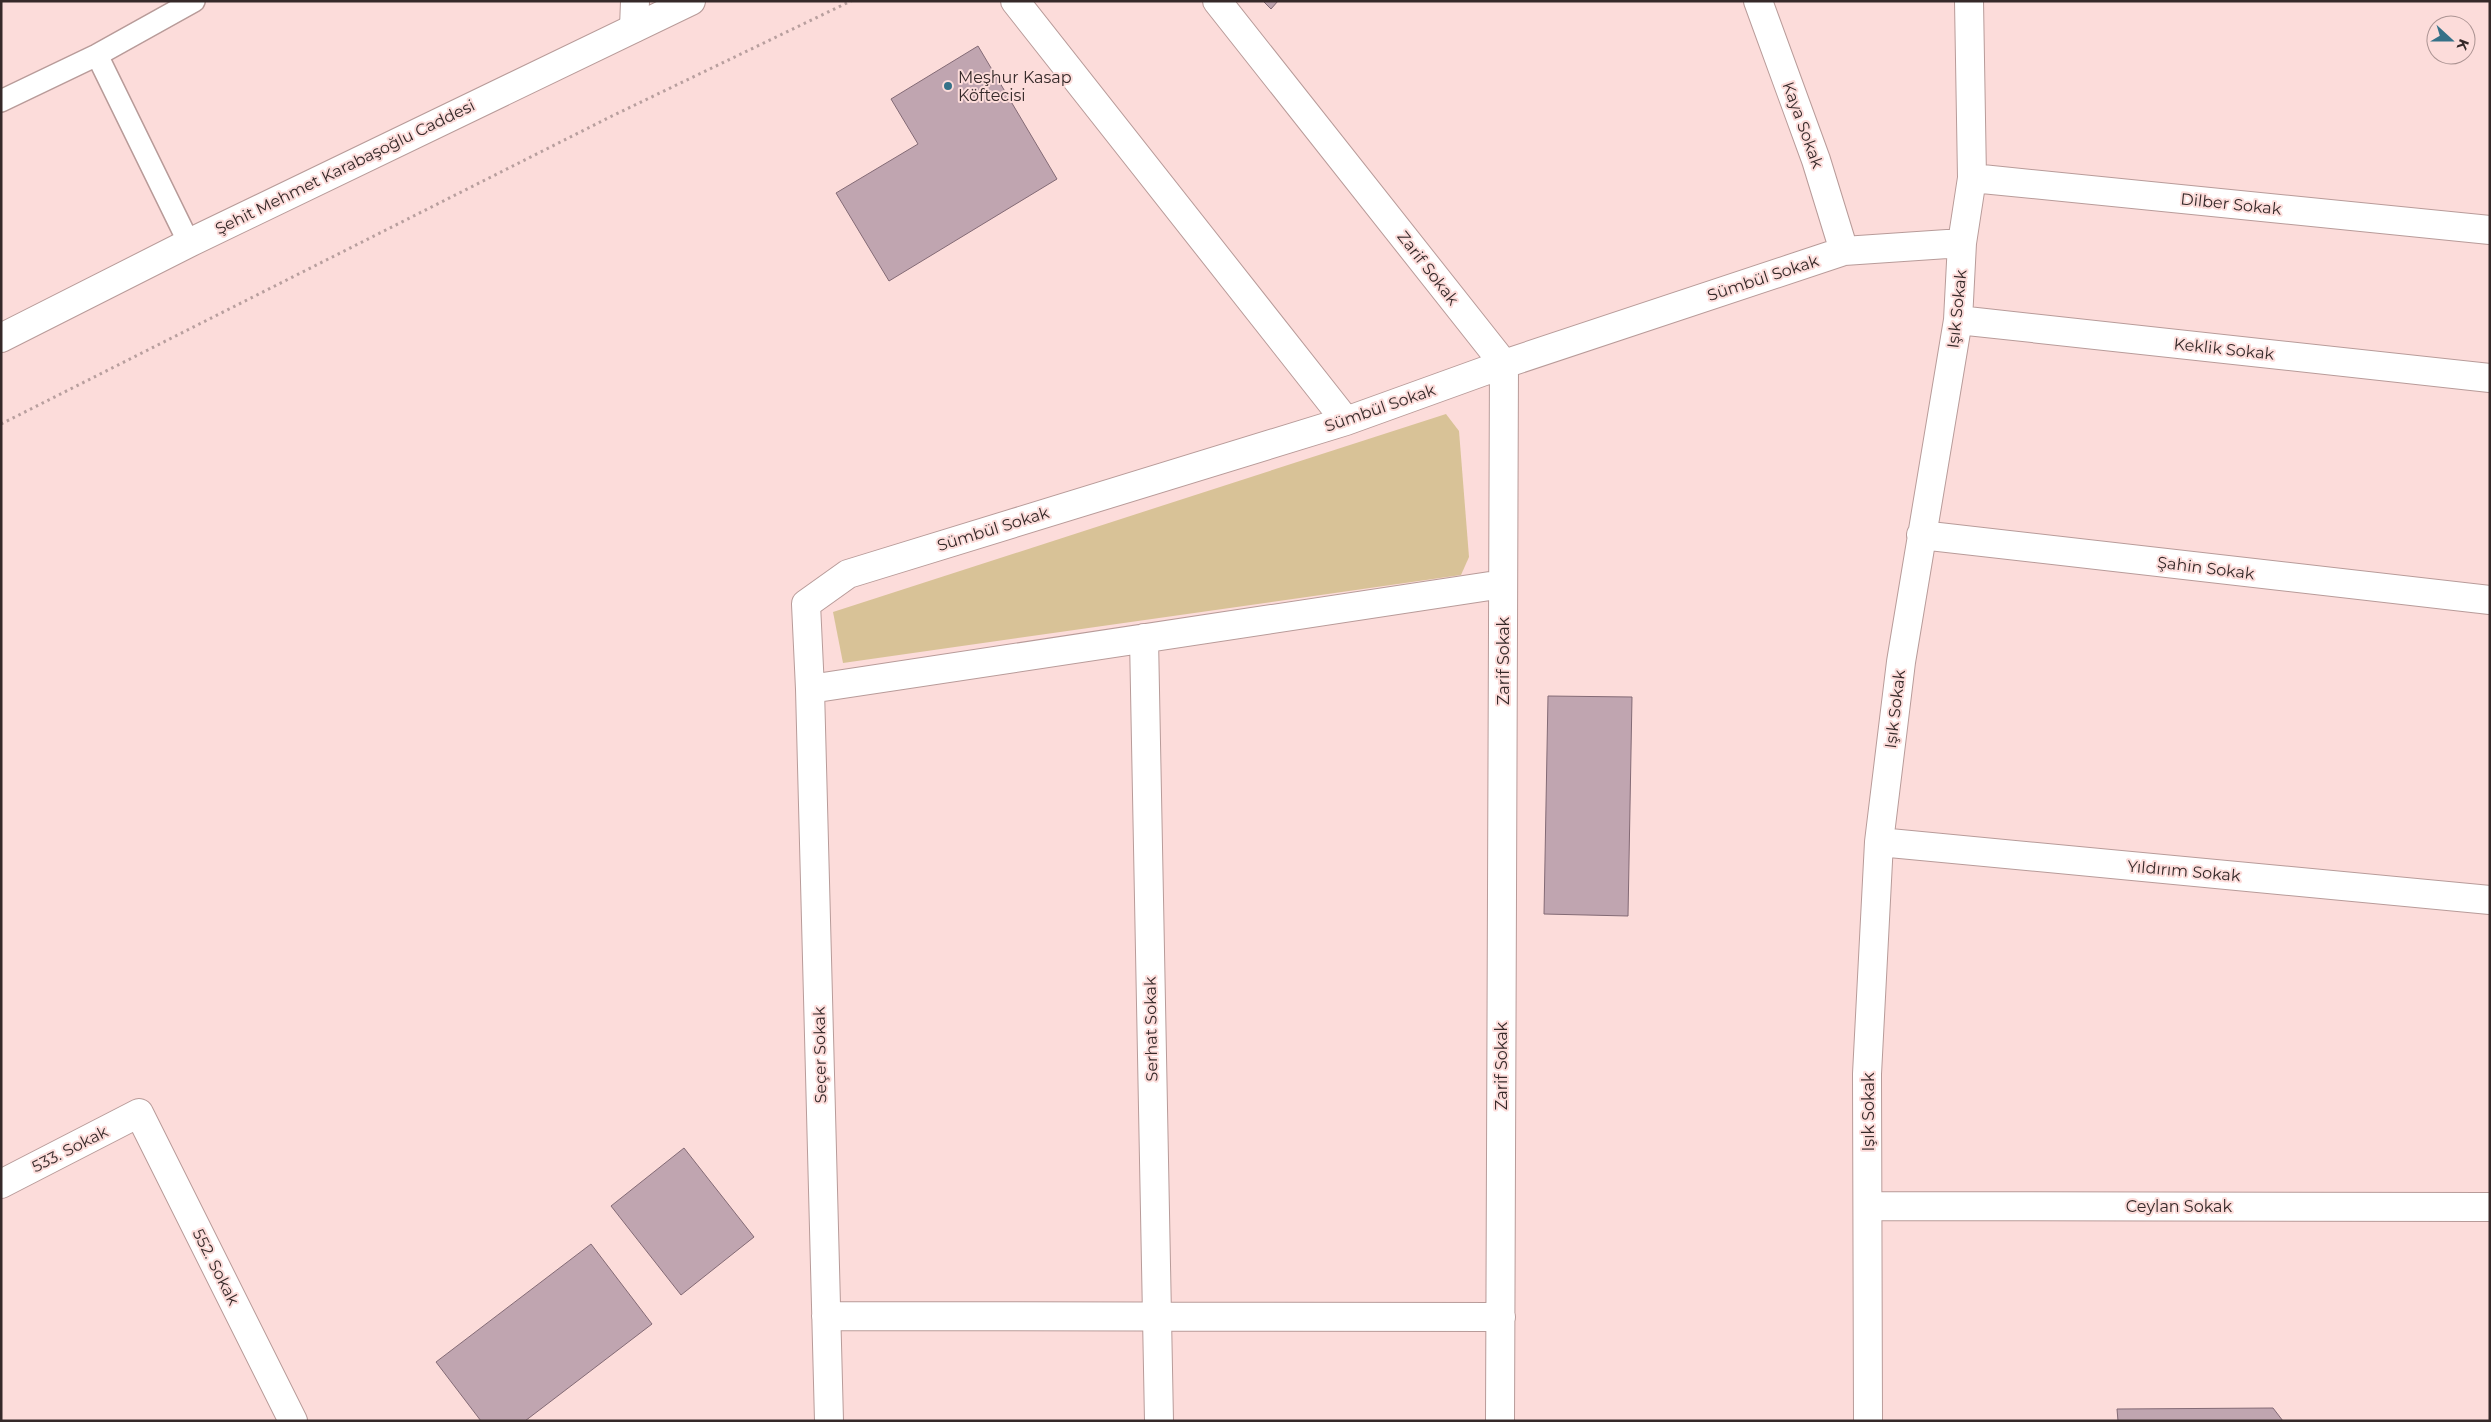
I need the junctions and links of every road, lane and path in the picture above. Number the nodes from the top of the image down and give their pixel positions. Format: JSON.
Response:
{"nodes":[{"id":1,"x":194,"y":1,"type":"edge"},
{"id":2,"x":635,"y":1,"type":"edge"},
{"id":3,"x":691,"y":1,"type":"edge"},
{"id":4,"x":851,"y":1,"type":"edge"},
{"id":5,"x":1015,"y":1,"type":"edge"},
{"id":6,"x":1217,"y":1,"type":"edge"},
{"id":7,"x":1758,"y":1,"type":"edge"},
{"id":8,"x":1969,"y":1,"type":"edge"},
{"id":9,"x":634,"y":28,"type":"junction"},
{"id":10,"x":97,"y":54,"type":"junction"},
{"id":11,"x":1,"y":101,"type":"edge"},
{"id":12,"x":1972,"y":178,"type":"junction"},
{"id":13,"x":2490,"y":230,"type":"edge"},
{"id":14,"x":189,"y":243,"type":"junction"},
{"id":15,"x":1962,"y":243,"type":"junction"},
{"id":16,"x":1844,"y":251,"type":"junction"},
{"id":17,"x":1958,"y":320,"type":"junction"},
{"id":18,"x":1,"y":338,"type":"edge"},
{"id":19,"x":1504,"y":364,"type":"junction"},
{"id":20,"x":2490,"y":378,"type":"edge"},
{"id":21,"x":1346,"y":421,"type":"junction"},
{"id":22,"x":1,"y":424,"type":"edge"},
{"id":23,"x":1921,"y":535,"type":"junction"},
{"id":24,"x":1503,"y":584,"type":"junction"},
{"id":25,"x":2490,"y":600,"type":"edge"},
{"id":26,"x":806,"y":604,"type":"joint"},
{"id":27,"x":1144,"y":638,"type":"junction"},
{"id":28,"x":810,"y":689,"type":"junction"},
{"id":29,"x":1879,"y":842,"type":"junction"},
{"id":30,"x":2490,"y":900,"type":"edge"},
{"id":31,"x":139,"y":1113,"type":"joint"},
{"id":32,"x":1,"y":1184,"type":"edge"},
{"id":33,"x":1868,"y":1206,"type":"junction"},
{"id":34,"x":2490,"y":1207,"type":"edge"},
{"id":35,"x":826,"y":1316,"type":"junction"},
{"id":36,"x":1157,"y":1316,"type":"junction"},
{"id":37,"x":1501,"y":1317,"type":"junction"},
{"id":38,"x":293,"y":1421,"type":"edge"},
{"id":39,"x":829,"y":1421,"type":"edge"},
{"id":40,"x":1159,"y":1421,"type":"edge"},
{"id":41,"x":1500,"y":1421,"type":"edge"},
{"id":42,"x":1868,"y":1421,"type":"edge"}],
"edges":[{"from":1,"to":10,"type":"lane"},
{"from":2,"to":9,"type":"street"},
{"from":3,"to":9,"type":"street","name":"Şehit Mehmet Karabaşoğlu Caddesi"},
{"from":4,"to":22,"type":"path"},
{"from":5,"to":21,"type":"street"},
{"from":6,"to":19,"type":"street","name":"Zarif Sokak"},
{"from":7,"to":16,"type":"street","name":"Kaya Sokak"},
{"from":8,"to":12,"type":"street","name":"Işık Sokak"},
{"from":9,"to":14,"type":"street","name":"Şehit Mehmet Karabaşoğlu Caddesi"},
{"from":10,"to":11,"type":"lane"},
{"from":10,"to":14,"type":"lane"},
{"from":12,"to":13,"type":"street","name":"Dilber Sokak"},
{"from":12,"to":15,"type":"street","name":"Işık Sokak"},
{"from":14,"to":18,"type":"street","name":"Şehit Mehmet Karabaşoğlu Caddesi"},
{"from":15,"to":16,"type":"street","name":"Sümbül Sokak"},
{"from":15,"to":17,"type":"street","name":"Işık Sokak"},
{"from":16,"to":19,"type":"street","name":"Sümbül Sokak"},
{"from":17,"to":20,"type":"street","name":"Keklik Sokak"},
{"from":17,"to":23,"type":"street","name":"Işık Sokak"},
{"from":19,"to":21,"type":"street","name":"Sümbül Sokak"},
{"from":19,"to":24,"type":"street","name":"Zarif Sokak"},
{"from":21,"to":26,"type":"street","name":"Sümbül Sokak"},
{"from":23,"to":25,"type":"street","name":"Şahin Sokak"},
{"from":23,"to":29,"type":"street","name":"Işık Sokak"},
{"from":24,"to":27,"type":"street"},
{"from":24,"to":37,"type":"street","name":"Zarif Sokak"},
{"from":26,"to":28,"type":"street","name":"Seçer Sokak"},
{"from":27,"to":28,"type":"street"},
{"from":27,"to":36,"type":"street","name":"Serhat Sokak"},
{"from":28,"to":35,"type":"street","name":"Seçer Sokak"},
{"from":29,"to":30,"type":"street","name":"Yıldırım Sokak"},
{"from":29,"to":33,"type":"street","name":"Işık Sokak"},
{"from":31,"to":32,"type":"street","name":"533. Sokak"},
{"from":31,"to":38,"type":"street","name":"552. Sokak"},
{"from":33,"to":34,"type":"street","name":"Ceylan Sokak"},
{"from":33,"to":42,"type":"street","name":"Işık Sokak"},
{"from":35,"to":36,"type":"street"},
{"from":35,"to":39,"type":"street","name":"Seçer Sokak"},
{"from":36,"to":37,"type":"street"},
{"from":36,"to":40,"type":"street","name":"Serhat Sokak"},
{"from":37,"to":41,"type":"street","name":"Zarif Sokak"}]}
